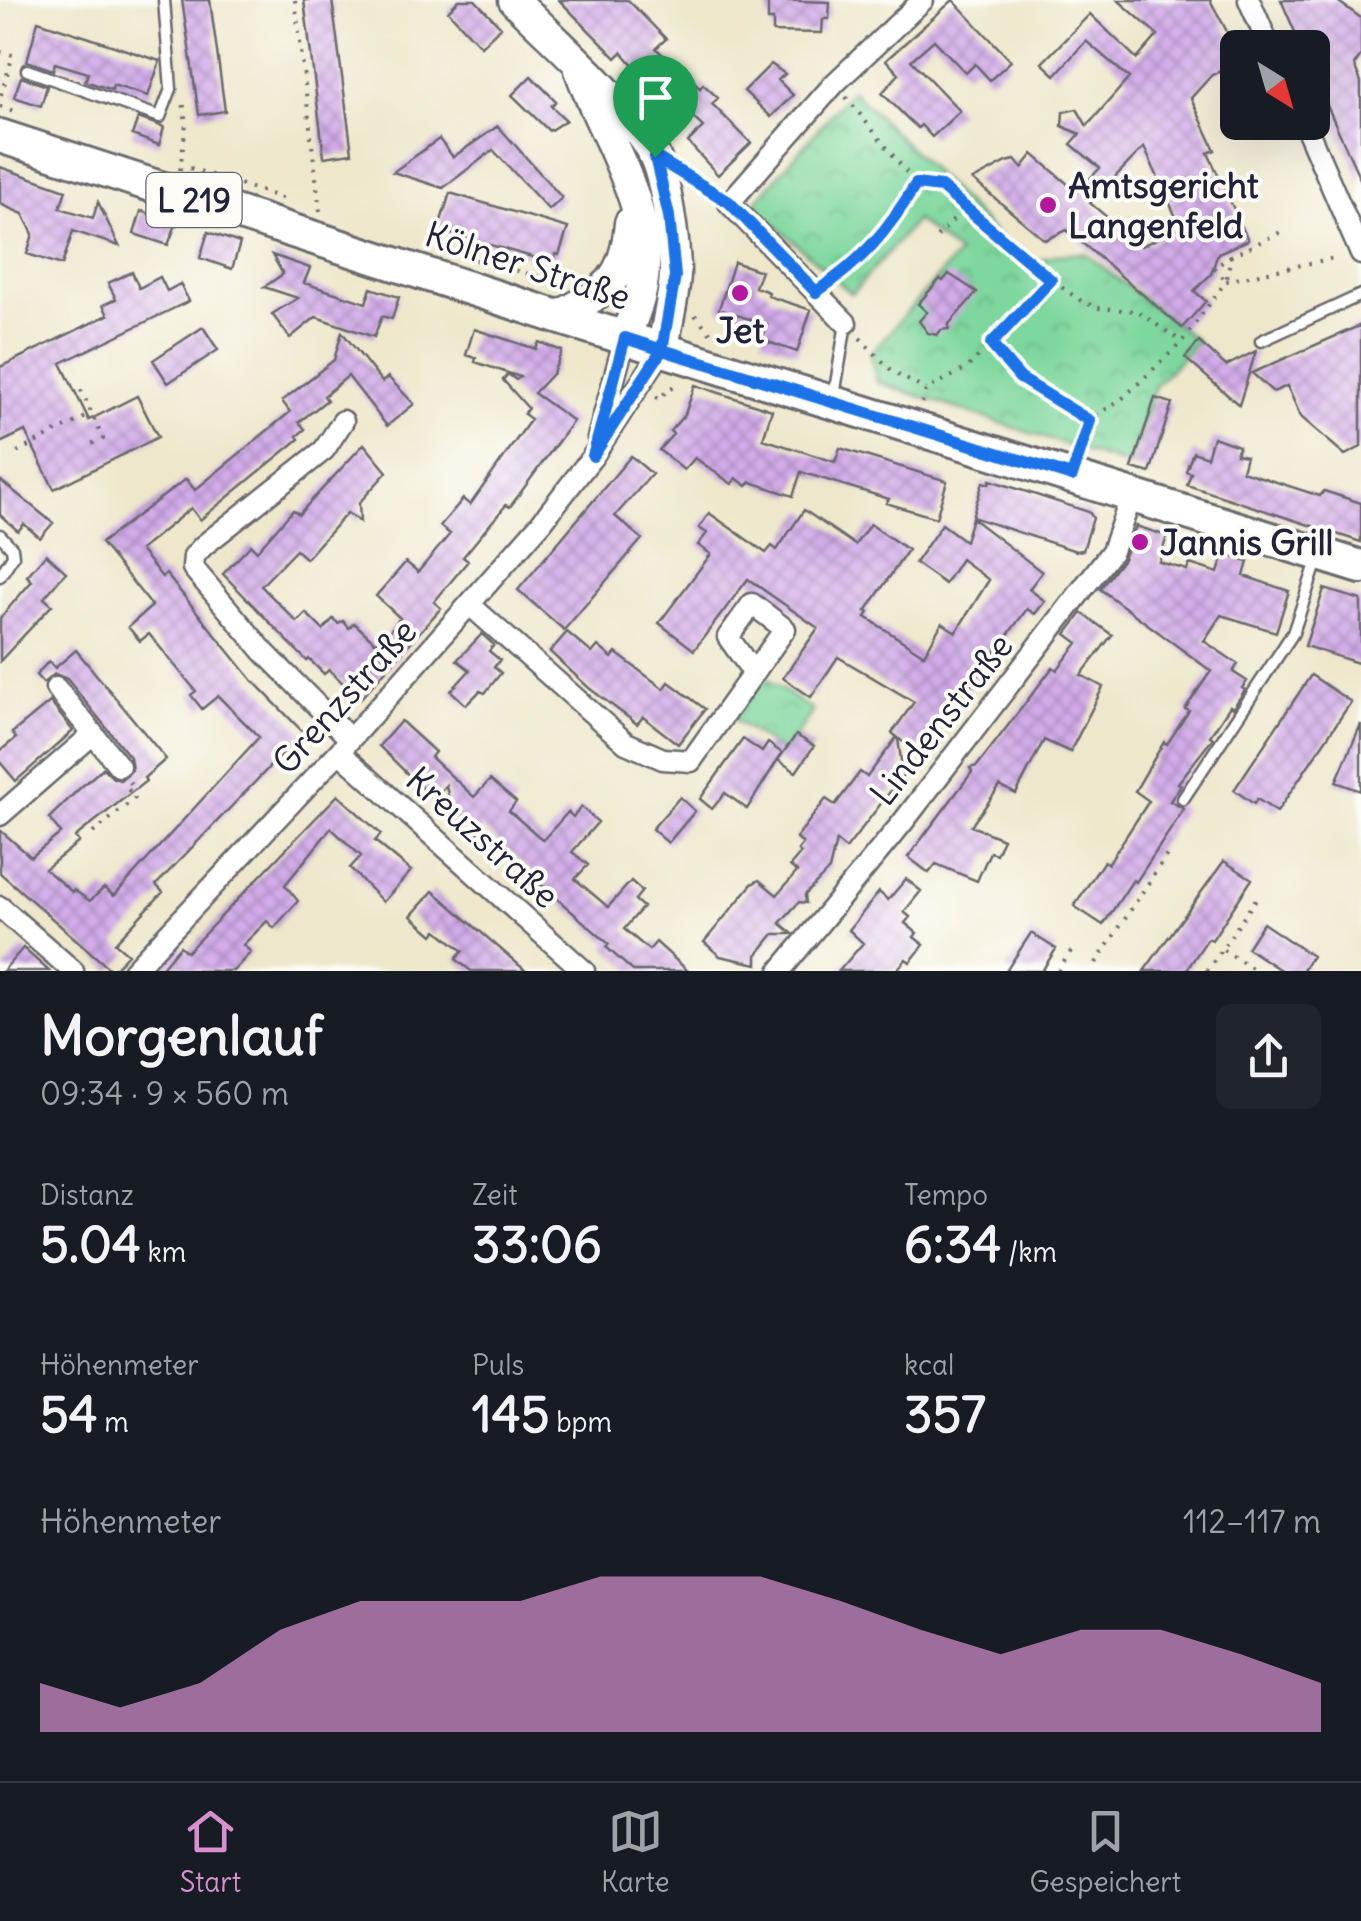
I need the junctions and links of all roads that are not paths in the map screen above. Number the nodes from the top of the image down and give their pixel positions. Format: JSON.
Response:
{"nodes":[{"id":1,"x":164,"y":0,"type":"edge"},
{"id":2,"x":514,"y":0,"type":"edge"},
{"id":3,"x":923,"y":0,"type":"edge"},
{"id":4,"x":1249,"y":0,"type":"edge"},
{"id":5,"x":1262,"y":30,"type":"edge"},
{"id":6,"x":580,"y":67,"type":"junction"},
{"id":7,"x":27,"y":70,"type":"dead end"},
{"id":8,"x":0,"y":136,"type":"edge"},
{"id":9,"x":1312,"y":140,"type":"edge"},
{"id":10,"x":633,"y":195,"type":"junction"},
{"id":11,"x":1361,"y":254,"type":"edge"},
{"id":12,"x":1361,"y":295,"type":"edge"},
{"id":13,"x":558,"y":318,"type":"junction"},
{"id":14,"x":846,"y":324,"type":"joint"},
{"id":15,"x":625,"y":338,"type":"junction"},
{"id":16,"x":1260,"y":340,"type":"dead end"},
{"id":17,"x":662,"y":350,"type":"junction"},
{"id":18,"x":834,"y":402,"type":"junction"},
{"id":19,"x":342,"y":422,"type":"dead end"},
{"id":20,"x":593,"y":456,"type":"junction"},
{"id":21,"x":1132,"y":496,"type":"junction"},
{"id":22,"x":0,"y":535,"type":"edge"},
{"id":23,"x":1319,"y":555,"type":"junction"},
{"id":24,"x":1361,"y":567,"type":"edge"},
{"id":25,"x":0,"y":576,"type":"edge"},
{"id":26,"x":470,"y":605,"type":"junction"},
{"id":27,"x":753,"y":672,"type":"dead end"},
{"id":28,"x":56,"y":688,"type":"dead end"},
{"id":29,"x":93,"y":734,"type":"junction"},
{"id":30,"x":344,"y":746,"type":"junction"},
{"id":31,"x":119,"y":766,"type":"road end"},
{"id":32,"x":1184,"y":799,"type":"dead end"},
{"id":33,"x":0,"y":815,"type":"edge"},
{"id":34,"x":0,"y":907,"type":"edge"},
{"id":35,"x":73,"y":971,"type":"edge"},
{"id":36,"x":133,"y":971,"type":"edge"},
{"id":37,"x":584,"y":971,"type":"edge"},
{"id":38,"x":780,"y":971,"type":"edge"}],
"edges":[{"from":1,"to":7,"type":"lane"},
{"from":2,"to":6,"type":"main road"},
{"from":3,"to":14,"type":"street"},
{"from":4,"to":5,"type":"street"},
{"from":6,"to":10,"type":"main road"},
{"from":6,"to":17,"type":"main road"},
{"from":8,"to":13,"type":"main road","name":"Kölner Straße","number":"L 219"},
{"from":9,"to":11,"type":"street"},
{"from":10,"to":13,"type":"main road"},
{"from":10,"to":15,"type":"main road"},
{"from":12,"to":16,"type":"lane"},
{"from":13,"to":15,"type":"main road","name":"Kölner Straße","number":"L 219"},
{"from":14,"to":18,"type":"lane"},
{"from":15,"to":17,"type":"main road","name":"Kölner Straße","number":"L 219"},
{"from":15,"to":20,"type":"street","name":"Grenzstraße"},
{"from":17,"to":18,"type":"main road","name":"Kölner Straße","number":"L 219"},
{"from":17,"to":20,"type":"street","name":"Grenzstraße"},
{"from":18,"to":21,"type":"main road","name":"Kölner Straße","number":"L 219"},
{"from":19,"to":30,"type":"street","name":"Kreuzstraße"},
{"from":20,"to":26,"type":"street","name":"Grenzstraße"},
{"from":21,"to":23,"type":"main road","name":"Kölner Straße","number":"L 219"},
{"from":21,"to":38,"type":"street","name":"Lindenstraße"},
{"from":22,"to":25,"type":"lane"},
{"from":23,"to":24,"type":"main road","name":"Kölner Straße","number":"L 219"},
{"from":23,"to":32,"type":"lane"},
{"from":26,"to":27,"type":"street"},
{"from":26,"to":30,"type":"street","name":"Grenzstraße"},
{"from":28,"to":29,"type":"street"},
{"from":29,"to":31,"type":"street"},
{"from":29,"to":33,"type":"street"},
{"from":30,"to":36,"type":"street","name":"Grenzstraße"},
{"from":30,"to":37,"type":"street","name":"Kreuzstraße"},
{"from":34,"to":35,"type":"street"}]}
